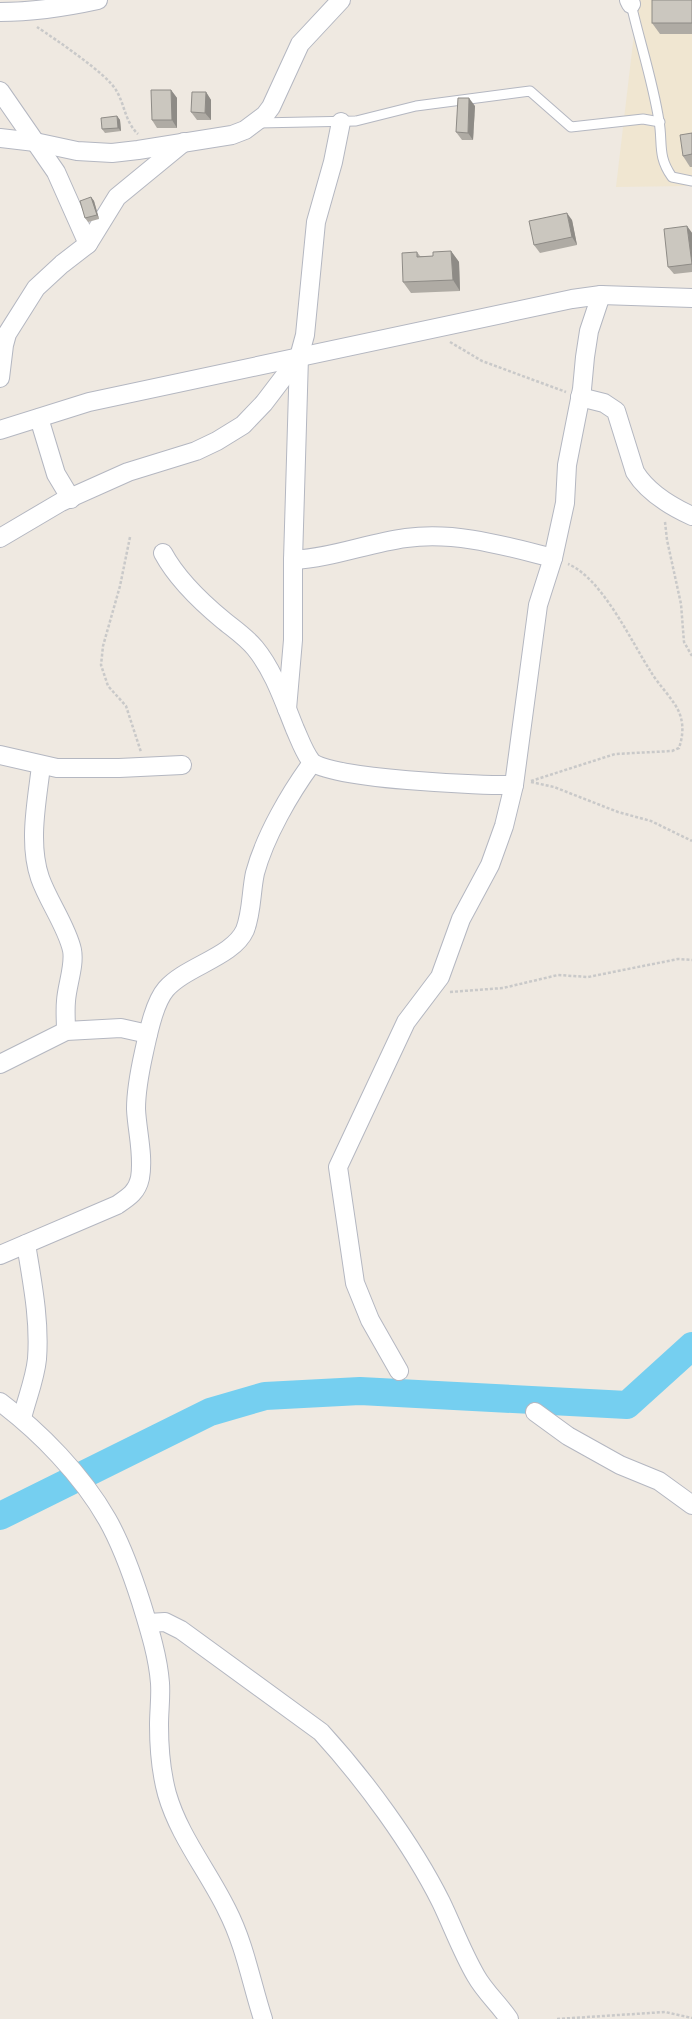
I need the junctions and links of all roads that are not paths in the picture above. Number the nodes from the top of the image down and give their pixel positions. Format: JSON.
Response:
{"nodes":[{"id":1,"x":98,"y":0,"type":"edge"},
{"id":2,"x":341,"y":0,"type":"edge"},
{"id":3,"x":630,"y":2,"type":"edge"},
{"id":4,"x":8,"y":12,"type":"edge"},
{"id":5,"x":0,"y":92,"type":"edge"},
{"id":6,"x":341,"y":122,"type":"junction"},
{"id":7,"x":660,"y":122,"type":"junction"},
{"id":8,"x":256,"y":123,"type":"junction"},
{"id":9,"x":0,"y":138,"type":"edge"},
{"id":10,"x":35,"y":142,"type":"junction"},
{"id":11,"x":184,"y":142,"type":"junction"},
{"id":12,"x":692,"y":181,"type":"edge"},
{"id":13,"x":88,"y":244,"type":"junction"},
{"id":14,"x":600,"y":295,"type":"junction"},
{"id":15,"x":692,"y":298,"type":"edge"},
{"id":16,"x":299,"y":357,"type":"junction"},
{"id":17,"x":0,"y":378,"type":"edge"},
{"id":18,"x":580,"y":397,"type":"junction"},
{"id":19,"x":38,"y":418,"type":"junction"},
{"id":20,"x":0,"y":430,"type":"edge"},
{"id":21,"x":71,"y":499,"type":"junction"},
{"id":22,"x":692,"y":516,"type":"edge"},
{"id":23,"x":0,"y":538,"type":"edge"},
{"id":24,"x":163,"y":553,"type":"dead end"},
{"id":25,"x":553,"y":558,"type":"junction"},
{"id":26,"x":293,"y":560,"type":"junction"},
{"id":27,"x":287,"y":710,"type":"junction"},
{"id":28,"x":0,"y":756,"type":"edge"},
{"id":29,"x":312,"y":763,"type":"junction"},
{"id":30,"x":182,"y":765,"type":"dead end"},
{"id":31,"x":41,"y":766,"type":"junction"},
{"id":32,"x":521,"y":783,"type":"junction"},
{"id":33,"x":66,"y":1031,"type":"junction"},
{"id":34,"x":148,"y":1034,"type":"junction"},
{"id":35,"x":0,"y":1064,"type":"edge"},
{"id":36,"x":26,"y":1244,"type":"junction"},
{"id":37,"x":0,"y":1255,"type":"edge"},
{"id":38,"x":399,"y":1371,"type":"dead end"},
{"id":39,"x":0,"y":1402,"type":"edge"},
{"id":40,"x":535,"y":1412,"type":"dead end"},
{"id":41,"x":22,"y":1418,"type":"junction"},
{"id":42,"x":692,"y":1505,"type":"edge"},
{"id":43,"x":148,"y":1623,"type":"junction"},
{"id":44,"x":263,"y":2019,"type":"edge"},
{"id":45,"x":509,"y":2019,"type":"edge"}],
"edges":[{"from":1,"to":4,"type":"street"},
{"from":2,"to":8,"type":"street"},
{"from":3,"to":7,"type":"lane"},
{"from":5,"to":10,"type":"street"},
{"from":6,"to":7,"type":"lane"},
{"from":6,"to":8,"type":"lane"},
{"from":6,"to":16,"type":"street"},
{"from":7,"to":12,"type":"lane"},
{"from":8,"to":11,"type":"street"},
{"from":9,"to":10,"type":"street"},
{"from":10,"to":11,"type":"street"},
{"from":10,"to":13,"type":"street"},
{"from":11,"to":13,"type":"street"},
{"from":13,"to":17,"type":"street"},
{"from":14,"to":15,"type":"street"},
{"from":14,"to":16,"type":"street"},
{"from":14,"to":18,"type":"street"},
{"from":16,"to":19,"type":"street"},
{"from":16,"to":21,"type":"street"},
{"from":16,"to":26,"type":"street"},
{"from":18,"to":22,"type":"street"},
{"from":18,"to":25,"type":"street"},
{"from":19,"to":20,"type":"street"},
{"from":19,"to":21,"type":"street"},
{"from":21,"to":23,"type":"street"},
{"from":24,"to":27,"type":"street"},
{"from":25,"to":26,"type":"street"},
{"from":25,"to":32,"type":"street"},
{"from":26,"to":27,"type":"street"},
{"from":27,"to":29,"type":"street"},
{"from":28,"to":31,"type":"street"},
{"from":29,"to":32,"type":"street"},
{"from":29,"to":34,"type":"street"},
{"from":30,"to":31,"type":"street"},
{"from":31,"to":33,"type":"street"},
{"from":32,"to":38,"type":"street"},
{"from":33,"to":34,"type":"street"},
{"from":33,"to":35,"type":"street"},
{"from":34,"to":36,"type":"street"},
{"from":36,"to":37,"type":"street"},
{"from":36,"to":41,"type":"street"},
{"from":39,"to":41,"type":"street"},
{"from":40,"to":42,"type":"street"},
{"from":41,"to":43,"type":"street"},
{"from":43,"to":44,"type":"street"},
{"from":43,"to":45,"type":"street"}]}
